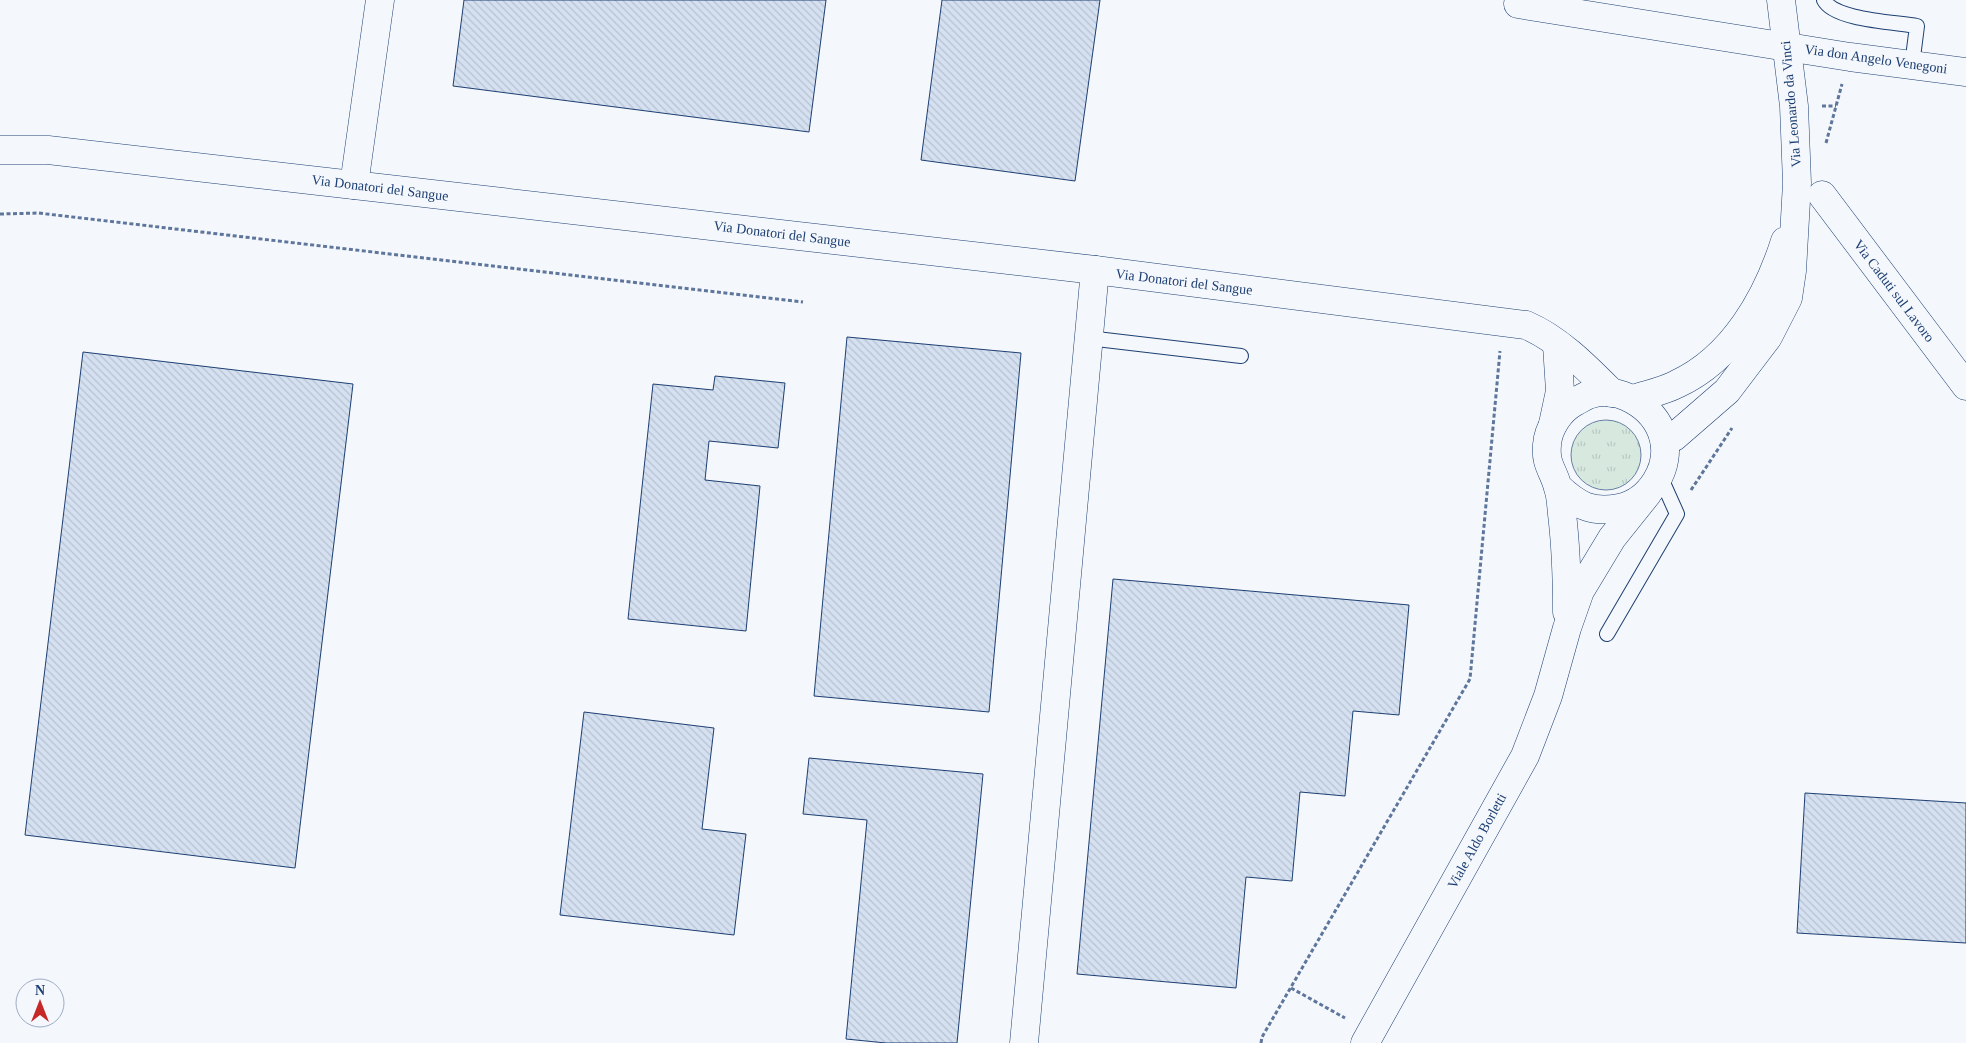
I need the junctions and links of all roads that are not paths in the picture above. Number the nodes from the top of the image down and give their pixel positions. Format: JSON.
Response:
{"nodes":[{"id":1,"x":380,"y":0,"type":"edge"},
{"id":2,"x":1781,"y":0,"type":"edge"},
{"id":3,"x":1824,"y":0,"type":"edge"},
{"id":4,"x":1518,"y":4,"type":"dead end"},
{"id":5,"x":1786,"y":46,"type":"junction"},
{"id":6,"x":1912,"y":65,"type":"junction"},
{"id":7,"x":1966,"y":72,"type":"edge"},
{"id":8,"x":0,"y":150,"type":"edge"},
{"id":9,"x":354,"y":185,"type":"junction"},
{"id":10,"x":1822,"y":195,"type":"dead end"},
{"id":11,"x":1796,"y":209,"type":"junction"},
{"id":12,"x":1095,"y":270,"type":"junction"},
{"id":13,"x":1088,"y":338,"type":"junction"},
{"id":14,"x":1557,"y":345,"type":"junction"},
{"id":15,"x":1241,"y":356,"type":"dead end"},
{"id":16,"x":1966,"y":386,"type":"edge"},
{"id":17,"x":1622,"y":396,"type":"junction"},
{"id":18,"x":1553,"y":424,"type":"junction"},
{"id":19,"x":1663,"y":436,"type":"junction"},
{"id":20,"x":1654,"y":484,"type":"junction"},
{"id":21,"x":1558,"y":488,"type":"junction"},
{"id":22,"x":1566,"y":628,"type":"junction"},
{"id":23,"x":1607,"y":634,"type":"dead end"},
{"id":24,"x":1367,"y":1037,"type":"edge"},
{"id":25,"x":1024,"y":1043,"type":"edge"}],
"edges":[{"from":1,"to":9,"type":"street"},
{"from":2,"to":5,"type":"street","name":"Via Leonardo da Vinci"},
{"from":3,"to":6,"type":"lane"},
{"from":4,"to":5,"type":"street","name":"Via don Angelo Venegoni"},
{"from":5,"to":6,"type":"street","name":"Via don Angelo Venegoni"},
{"from":5,"to":11,"type":"street","name":"Via Leonardo da Vinci"},
{"from":6,"to":7,"type":"street","name":"Via don Angelo Venegoni"},
{"from":8,"to":9,"type":"street","name":"Via Donatori del Sangue"},
{"from":9,"to":12,"type":"street","name":"Via Donatori del Sangue"},
{"from":10,"to":16,"type":"street","name":"Via Caduti sul Lavoro"},
{"from":11,"to":17,"type":"street","name":"Via Leonardo da Vinci"},
{"from":11,"to":19,"type":"street","name":"Via Leonardo da Vinci"},
{"from":12,"to":13,"type":"street"},
{"from":12,"to":14,"type":"street","name":"Via Donatori del Sangue"},
{"from":13,"to":15,"type":"lane"},
{"from":13,"to":25,"type":"street"},
{"from":14,"to":17,"type":"street","name":"Via Donatori del Sangue"},
{"from":14,"to":18,"type":"street"},
{"from":17,"to":18,"type":"street"},
{"from":17,"to":19,"type":"street"},
{"from":18,"to":21,"type":"street"},
{"from":19,"to":20,"type":"street"},
{"from":20,"to":21,"type":"street"},
{"from":20,"to":22,"type":"street","name":"Viale Aldo Borletti"},
{"from":20,"to":23,"type":"lane"},
{"from":21,"to":22,"type":"street","name":"Viale Aldo Borletti"},
{"from":22,"to":24,"type":"street","name":"Viale Aldo Borletti"}]}
